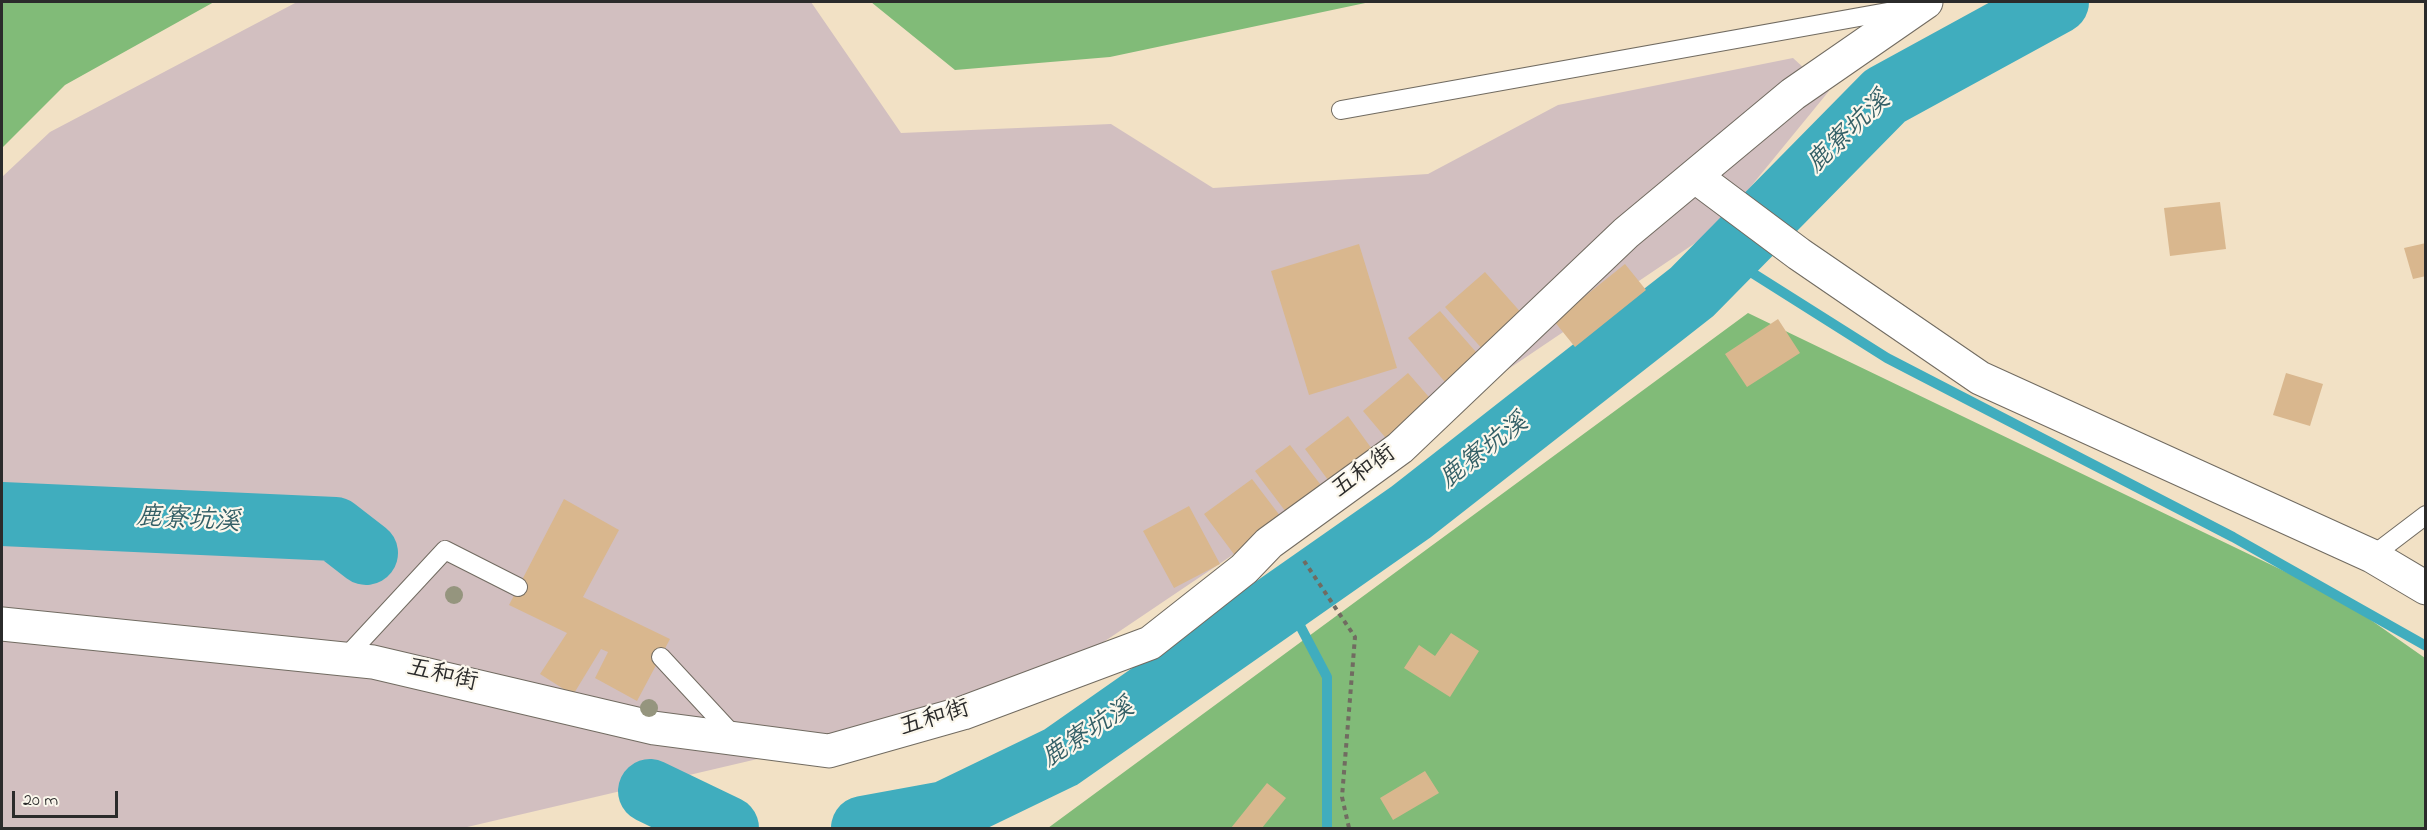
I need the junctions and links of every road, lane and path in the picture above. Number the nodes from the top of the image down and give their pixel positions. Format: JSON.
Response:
{"nodes":[{"id":1,"x":1922,"y":4,"type":"edge"},
{"id":2,"x":1341,"y":110,"type":"dead end"},
{"id":3,"x":1696,"y":177,"type":"junction"},
{"id":4,"x":2426,"y":515,"type":"edge"},
{"id":5,"x":1285,"y":532,"type":"junction"},
{"id":6,"x":2372,"y":556,"type":"junction"},
{"id":7,"x":518,"y":587,"type":"dead end"},
{"id":8,"x":2426,"y":588,"type":"edge"},
{"id":9,"x":2,"y":624,"type":"edge"},
{"id":10,"x":661,"y":657,"type":"dead end"},
{"id":11,"x":344,"y":659,"type":"junction"},
{"id":12,"x":738,"y":739,"type":"junction"},
{"id":13,"x":1349,"y":828,"type":"edge"}],
"edges":[{"from":1,"to":2,"type":"lane"},
{"from":1,"to":3,"type":"street","name":"五和街"},
{"from":3,"to":5,"type":"street","name":"五和街"},
{"from":3,"to":6,"type":"street"},
{"from":4,"to":6,"type":"lane"},
{"from":5,"to":12,"type":"street","name":"五和街"},
{"from":5,"to":13,"type":"path"},
{"from":6,"to":8,"type":"street"},
{"from":7,"to":11,"type":"lane"},
{"from":9,"to":11,"type":"street","name":"五和街"},
{"from":10,"to":12,"type":"lane"},
{"from":11,"to":12,"type":"street","name":"五和街"}]}
